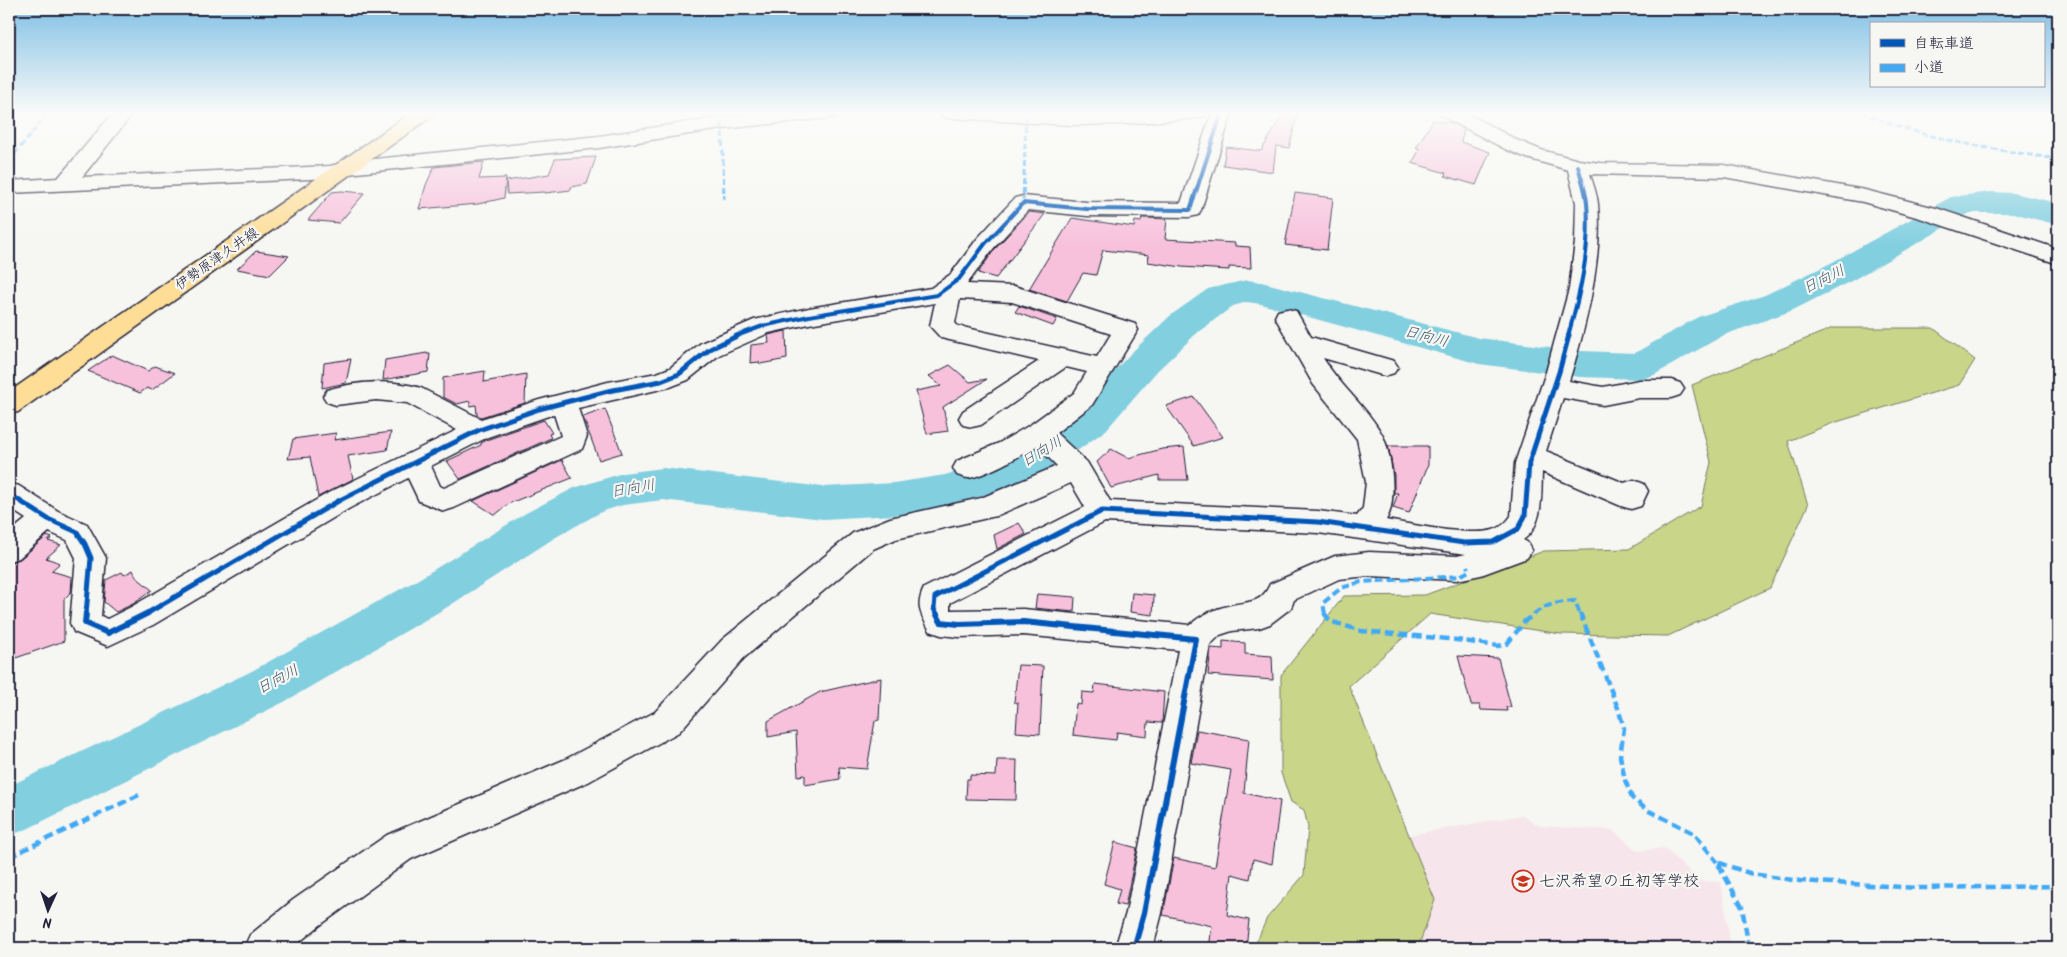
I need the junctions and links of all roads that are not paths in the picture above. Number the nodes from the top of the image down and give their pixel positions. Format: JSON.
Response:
{"nodes":[{"id":1,"x":87,"y":157,"type":"edge"},
{"id":2,"x":362,"y":157,"type":"edge"},
{"id":3,"x":456,"y":157,"type":"edge"},
{"id":4,"x":1210,"y":157,"type":"edge"},
{"id":5,"x":1546,"y":157,"type":"edge"},
{"id":6,"x":1578,"y":166,"type":"junction"},
{"id":7,"x":346,"y":168,"type":"junction"},
{"id":8,"x":65,"y":184,"type":"junction"},
{"id":9,"x":12,"y":190,"type":"edge"},
{"id":10,"x":2058,"y":257,"type":"edge"},
{"id":11,"x":947,"y":291,"type":"junction"},
{"id":12,"x":1287,"y":317,"type":"dead end"},
{"id":13,"x":1302,"y":343,"type":"junction"},
{"id":14,"x":1061,"y":358,"type":"junction"},
{"id":15,"x":1103,"y":367,"type":"junction"},
{"id":16,"x":1385,"y":367,"type":"dead end"},
{"id":17,"x":1559,"y":371,"type":"junction"},
{"id":18,"x":1661,"y":393,"type":"dead end"},
{"id":19,"x":336,"y":396,"type":"dead end"},
{"id":20,"x":563,"y":403,"type":"junction"},
{"id":21,"x":9,"y":405,"type":"edge"},
{"id":22,"x":972,"y":418,"type":"dead end"},
{"id":23,"x":479,"y":430,"type":"junction"},
{"id":24,"x":1042,"y":435,"type":"junction"},
{"id":25,"x":1532,"y":456,"type":"junction"},
{"id":26,"x":415,"y":462,"type":"junction"},
{"id":27,"x":1074,"y":467,"type":"junction"},
{"id":28,"x":967,"y":468,"type":"dead end"},
{"id":29,"x":1634,"y":491,"type":"dead end"},
{"id":30,"x":9,"y":494,"type":"edge"},
{"id":31,"x":1102,"y":511,"type":"junction"},
{"id":32,"x":1525,"y":516,"type":"junction"},
{"id":33,"x":46,"y":518,"type":"junction"},
{"id":34,"x":1363,"y":529,"type":"junction"},
{"id":35,"x":9,"y":550,"type":"edge"},
{"id":36,"x":1196,"y":639,"type":"junction"},
{"id":37,"x":264,"y":948,"type":"edge"},
{"id":38,"x":1134,"y":948,"type":"edge"}],
"edges":[{"from":1,"to":8,"type":"street"},
{"from":2,"to":7,"type":"main road","name":"伊勢原津久井線"},
{"from":3,"to":7,"type":"street"},
{"from":4,"to":11,"type":"street"},
{"from":5,"to":6,"type":"street"},
{"from":6,"to":10,"type":"street"},
{"from":6,"to":17,"type":"street"},
{"from":7,"to":8,"type":"street"},
{"from":7,"to":21,"type":"main road","name":"伊勢原津久井線"},
{"from":8,"to":9,"type":"street"},
{"from":11,"to":14,"type":"street"},
{"from":11,"to":15,"type":"street"},
{"from":11,"to":20,"type":"street"},
{"from":12,"to":13,"type":"street"},
{"from":13,"to":16,"type":"street"},
{"from":13,"to":34,"type":"street"},
{"from":14,"to":15,"type":"street"},
{"from":14,"to":22,"type":"street"},
{"from":15,"to":24,"type":"street"},
{"from":17,"to":18,"type":"street"},
{"from":17,"to":25,"type":"street"},
{"from":19,"to":23,"type":"street"},
{"from":20,"to":23,"type":"street"},
{"from":20,"to":26,"type":"street"},
{"from":23,"to":26,"type":"street"},
{"from":24,"to":27,"type":"street"},
{"from":24,"to":28,"type":"street"},
{"from":25,"to":29,"type":"street"},
{"from":25,"to":32,"type":"street"},
{"from":26,"to":33,"type":"street"},
{"from":27,"to":31,"type":"street"},
{"from":27,"to":37,"type":"street"},
{"from":30,"to":33,"type":"street"},
{"from":31,"to":34,"type":"street"},
{"from":31,"to":36,"type":"street"},
{"from":32,"to":34,"type":"street"},
{"from":32,"to":36,"type":"street"},
{"from":33,"to":35,"type":"street"},
{"from":36,"to":38,"type":"street"}]}
